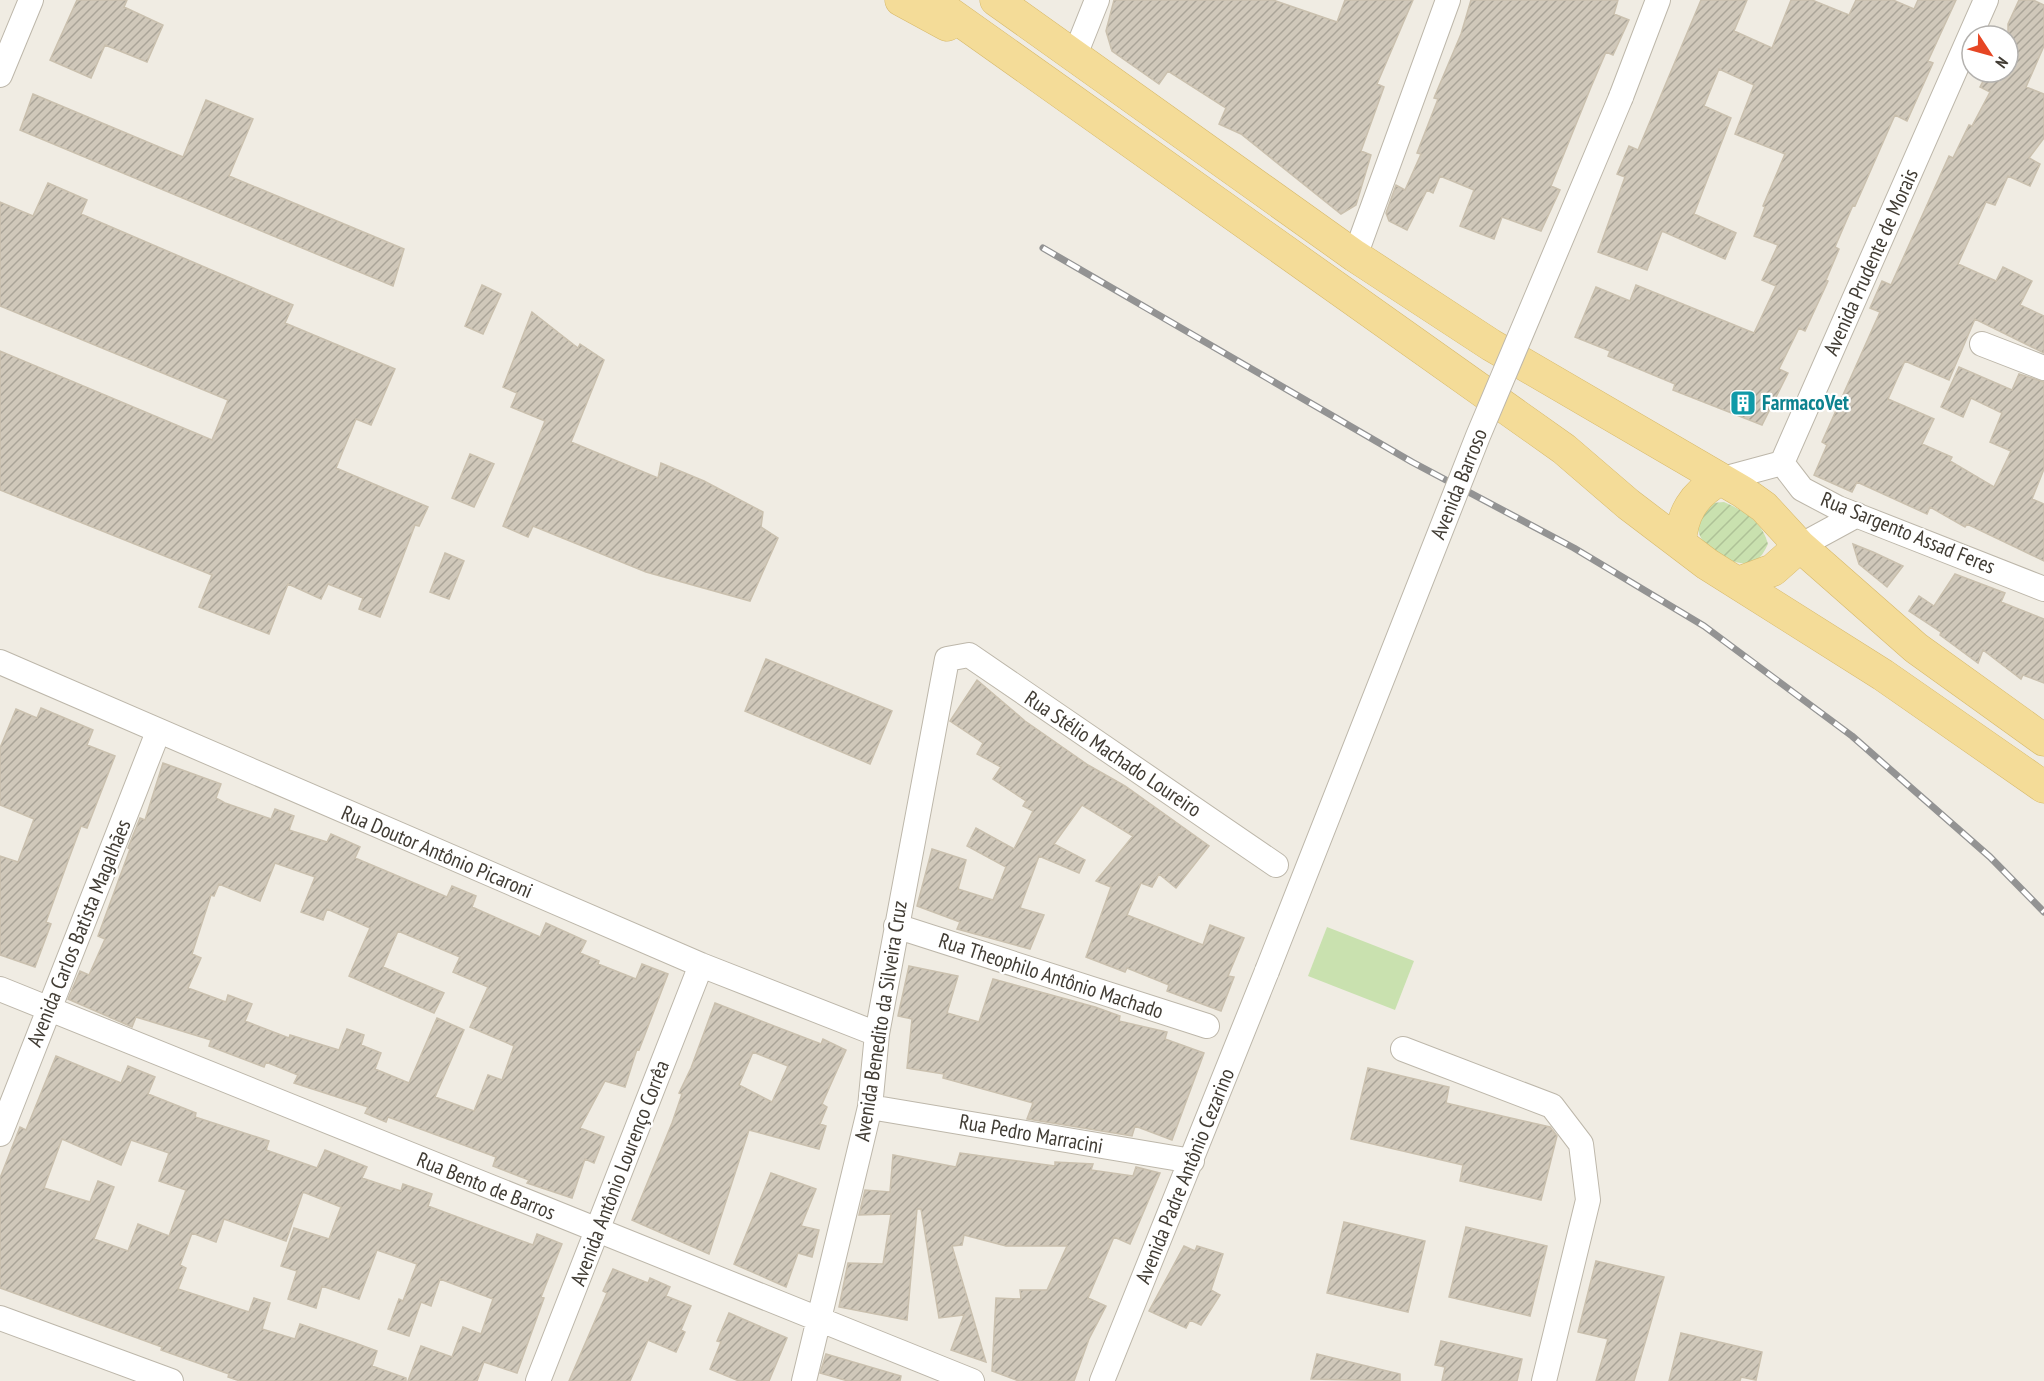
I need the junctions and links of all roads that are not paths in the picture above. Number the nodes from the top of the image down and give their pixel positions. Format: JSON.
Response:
{"nodes":[{"id":1,"x":31,"y":0,"type":"edge"},
{"id":2,"x":901,"y":0,"type":"edge"},
{"id":3,"x":931,"y":0,"type":"edge"},
{"id":4,"x":996,"y":0,"type":"edge"},
{"id":5,"x":1097,"y":0,"type":"edge"},
{"id":6,"x":1448,"y":0,"type":"edge"},
{"id":7,"x":1658,"y":0,"type":"edge"},
{"id":8,"x":1986,"y":0,"type":"edge"},
{"id":9,"x":1075,"y":55,"type":"junction"},
{"id":10,"x":1013,"y":61,"type":"junction"},
{"id":11,"x":0,"y":75,"type":"edge"},
{"id":12,"x":1355,"y":256,"type":"junction"},
{"id":13,"x":1982,"y":344,"type":"dead end"},
{"id":14,"x":2044,"y":369,"type":"edge"},
{"id":15,"x":1782,"y":463,"type":"junction"},
{"id":16,"x":1719,"y":480,"type":"junction"},
{"id":17,"x":1857,"y":515,"type":"junction"},
{"id":18,"x":1680,"y":543,"type":"junction"},
{"id":19,"x":1800,"y":546,"type":"junction"},
{"id":20,"x":1738,"y":583,"type":"junction"},
{"id":21,"x":2044,"y":589,"type":"edge"},
{"id":22,"x":947,"y":659,"type":"joint"},
{"id":23,"x":0,"y":662,"type":"edge"},
{"id":24,"x":158,"y":732,"type":"junction"},
{"id":25,"x":2044,"y":740,"type":"edge"},
{"id":26,"x":2044,"y":787,"type":"edge"},
{"id":27,"x":1276,"y":865,"type":"dead end"},
{"id":28,"x":896,"y":926,"type":"junction"},
{"id":29,"x":701,"y":965,"type":"junction"},
{"id":30,"x":1267,"y":971,"type":"joint"},
{"id":31,"x":0,"y":989,"type":"edge"},
{"id":32,"x":48,"y":1008,"type":"junction"},
{"id":33,"x":1207,"y":1026,"type":"dead end"},
{"id":34,"x":877,"y":1034,"type":"junction"},
{"id":35,"x":1403,"y":1049,"type":"dead end"},
{"id":36,"x":870,"y":1107,"type":"junction"},
{"id":37,"x":0,"y":1134,"type":"edge"},
{"id":38,"x":1192,"y":1161,"type":"junction"},
{"id":39,"x":598,"y":1231,"type":"junction"},
{"id":40,"x":0,"y":1318,"type":"edge"},
{"id":41,"x":818,"y":1319,"type":"junction"},
{"id":42,"x":171,"y":1381,"type":"edge"},
{"id":43,"x":538,"y":1381,"type":"edge"},
{"id":44,"x":804,"y":1381,"type":"edge"},
{"id":45,"x":972,"y":1381,"type":"edge"},
{"id":46,"x":1102,"y":1381,"type":"edge"},
{"id":47,"x":1544,"y":1381,"type":"edge"}],
"edges":[{"from":1,"to":11,"type":"street"},
{"from":2,"to":10,"type":"main road"},
{"from":3,"to":10,"type":"main road"},
{"from":4,"to":9,"type":"main road"},
{"from":5,"to":9,"type":"street"},
{"from":6,"to":12,"type":"street"},
{"from":7,"to":30,"type":"street","name":"Avenida Barroso","bridge":true},
{"from":8,"to":15,"type":"street","name":"Avenida Prudente de Morais"},
{"from":9,"to":12,"type":"main road"},
{"from":10,"to":18,"type":"main road"},
{"from":12,"to":16,"type":"main road"},
{"from":13,"to":14,"type":"street"},
{"from":15,"to":16,"type":"street"},
{"from":15,"to":17,"type":"street","name":"Rua Sargento Assad Feres"},
{"from":16,"to":18,"type":"main road"},
{"from":16,"to":19,"type":"main road"},
{"from":17,"to":19,"type":"street"},
{"from":17,"to":21,"type":"street","name":"Rua Sargento Assad Feres"},
{"from":18,"to":20,"type":"main road"},
{"from":19,"to":20,"type":"main road"},
{"from":19,"to":25,"type":"main road"},
{"from":20,"to":26,"type":"main road"},
{"from":22,"to":27,"type":"street","name":"Rua Stélio Machado Loureiro"},
{"from":22,"to":28,"type":"street","name":"Avenida Benedito da Silveira Cruz"},
{"from":23,"to":24,"type":"street","name":"Rua Doutor Antônio Picaroni"},
{"from":24,"to":29,"type":"street","name":"Rua Doutor Antônio Picaroni"},
{"from":24,"to":32,"type":"street","name":"Avenida Carlos Batista Magalhães"},
{"from":28,"to":33,"type":"street","name":"Rua Theophilo Antônio Machado"},
{"from":28,"to":34,"type":"street","name":"Avenida Benedito da Silveira Cruz"},
{"from":29,"to":34,"type":"street","name":"Rua Doutor Antônio Picaroni"},
{"from":29,"to":39,"type":"street","name":"Avenida Antônio Lourenço Corrêa"},
{"from":30,"to":38,"type":"street","name":"Avenida Padre Antônio Cezarino"},
{"from":31,"to":32,"type":"street","name":"Rua Bento de Barros"},
{"from":32,"to":37,"type":"street","name":"Avenida Carlos Batista Magalhães"},
{"from":32,"to":39,"type":"street","name":"Rua Bento de Barros"},
{"from":34,"to":36,"type":"street","name":"Avenida Benedito da Silveira Cruz"},
{"from":35,"to":47,"type":"street"},
{"from":36,"to":38,"type":"street","name":"Rua Pedro Marracini"},
{"from":36,"to":41,"type":"street","name":"Avenida Benedito da Silveira Cruz"},
{"from":38,"to":46,"type":"street","name":"Avenida Padre Antônio Cezarino"},
{"from":39,"to":41,"type":"street","name":"Rua Bento de Barros"},
{"from":39,"to":43,"type":"street","name":"Avenida Antônio Lourenço Corrêa"},
{"from":40,"to":42,"type":"street"},
{"from":41,"to":44,"type":"street","name":"Avenida Benedito da Silveira Cruz"},
{"from":41,"to":45,"type":"street","name":"Rua Bento de Barros"}]}
